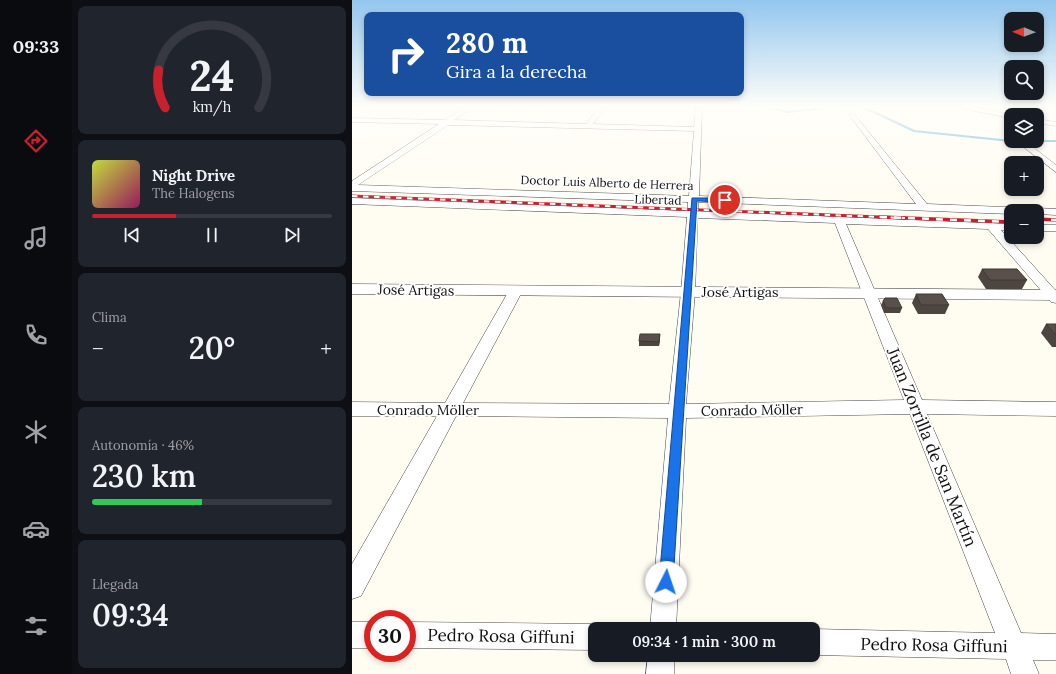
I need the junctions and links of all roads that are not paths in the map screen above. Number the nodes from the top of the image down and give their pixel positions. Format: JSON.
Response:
{"nodes":[{"id":1,"x":423,"y":138,"type":"edge"},
{"id":2,"x":697,"y":138,"type":"edge"},
{"id":3,"x":871,"y":138,"type":"edge"},
{"id":4,"x":1027,"y":148,"type":"edge"},
{"id":5,"x":1056,"y":169,"type":"edge"},
{"id":6,"x":352,"y":186,"type":"edge"},
{"id":7,"x":352,"y":201,"type":"edge"},
{"id":8,"x":693,"y":207,"type":"junction"},
{"id":9,"x":924,"y":207,"type":"junction"},
{"id":10,"x":1004,"y":210,"type":"edge"},
{"id":11,"x":1044,"y":211,"type":"edge"},
{"id":12,"x":1056,"y":212,"type":"edge"},
{"id":13,"x":839,"y":220,"type":"junction"},
{"id":14,"x":990,"y":226,"type":"junction"},
{"id":15,"x":1004,"y":227,"type":"edge"},
{"id":16,"x":1044,"y":228,"type":"edge"},
{"id":17,"x":1056,"y":228,"type":"edge"},
{"id":18,"x":352,"y":289,"type":"edge"},
{"id":19,"x":516,"y":290,"type":"junction"},
{"id":20,"x":688,"y":292,"type":"junction"},
{"id":21,"x":868,"y":293,"type":"junction"},
{"id":22,"x":1055,"y":296,"type":"edge"},
{"id":23,"x":915,"y":407,"type":"junction"},
{"id":24,"x":352,"y":409,"type":"edge"},
{"id":25,"x":1056,"y":409,"type":"edge"},
{"id":26,"x":450,"y":410,"type":"junction"},
{"id":27,"x":677,"y":411,"type":"junction"},
{"id":28,"x":352,"y":587,"type":"edge"},
{"id":29,"x":663,"y":622,"type":"edge"},
{"id":30,"x":352,"y":635,"type":"edge"},
{"id":31,"x":364,"y":635,"type":"edge"},
{"id":32,"x":416,"y":635,"type":"edge"},
{"id":33,"x":588,"y":637,"type":"edge"},
{"id":34,"x":820,"y":642,"type":"edge"},
{"id":35,"x":1014,"y":647,"type":"junction"},
{"id":36,"x":1056,"y":647,"type":"edge"},
{"id":37,"x":661,"y":662,"type":"edge"},
{"id":38,"x":660,"y":674,"type":"edge"},
{"id":39,"x":1025,"y":674,"type":"edge"}],
"edges":[{"from":1,"to":6,"type":"street"},
{"from":2,"to":8,"type":"street"},
{"from":3,"to":9,"type":"street"},
{"from":4,"to":5,"type":"street"},
{"from":6,"to":8,"type":"street","name":"Doctor Luis Alberto de Herrera"},
{"from":7,"to":8,"type":"street","name":"Libertad"},
{"from":8,"to":9,"type":"street","name":"Doctor Luis Alberto de Herrera"},
{"from":8,"to":13,"type":"street","name":"Libertad"},
{"from":8,"to":20,"type":"street"},
{"from":9,"to":10,"type":"street","name":"Doctor Luis Alberto de Herrera"},
{"from":11,"to":12,"type":"street"},
{"from":13,"to":14,"type":"street","name":"Libertad"},
{"from":13,"to":21,"type":"street","name":"Juan Zorrilla de San Martín"},
{"from":14,"to":15,"type":"street","name":"Libertad"},
{"from":14,"to":22,"type":"street"},
{"from":16,"to":17,"type":"street"},
{"from":18,"to":19,"type":"street","name":"José Artigas"},
{"from":19,"to":20,"type":"street","name":"José Artigas"},
{"from":19,"to":26,"type":"street"},
{"from":20,"to":21,"type":"street","name":"José Artigas"},
{"from":20,"to":27,"type":"street"},
{"from":21,"to":22,"type":"street","name":"José Artigas"},
{"from":21,"to":23,"type":"street","name":"Juan Zorrilla de San Martín"},
{"from":23,"to":25,"type":"street","name":"Conrado Möller"},
{"from":23,"to":27,"type":"street","name":"Conrado Möller"},
{"from":23,"to":35,"type":"street","name":"Juan Zorrilla de San Martín"},
{"from":24,"to":26,"type":"street","name":"Conrado Möller"},
{"from":26,"to":27,"type":"street","name":"Conrado Möller"},
{"from":26,"to":28,"type":"street"},
{"from":27,"to":29,"type":"street"},
{"from":30,"to":31,"type":"street"},
{"from":32,"to":33,"type":"street","name":"Pedro Rosa Giffuni"},
{"from":34,"to":35,"type":"street","name":"Pedro Rosa Giffuni"},
{"from":35,"to":36,"type":"street","name":"Pedro Rosa Giffuni"},
{"from":35,"to":39,"type":"street","name":"Juan Zorrilla de San Martín"},
{"from":37,"to":38,"type":"street"}]}
